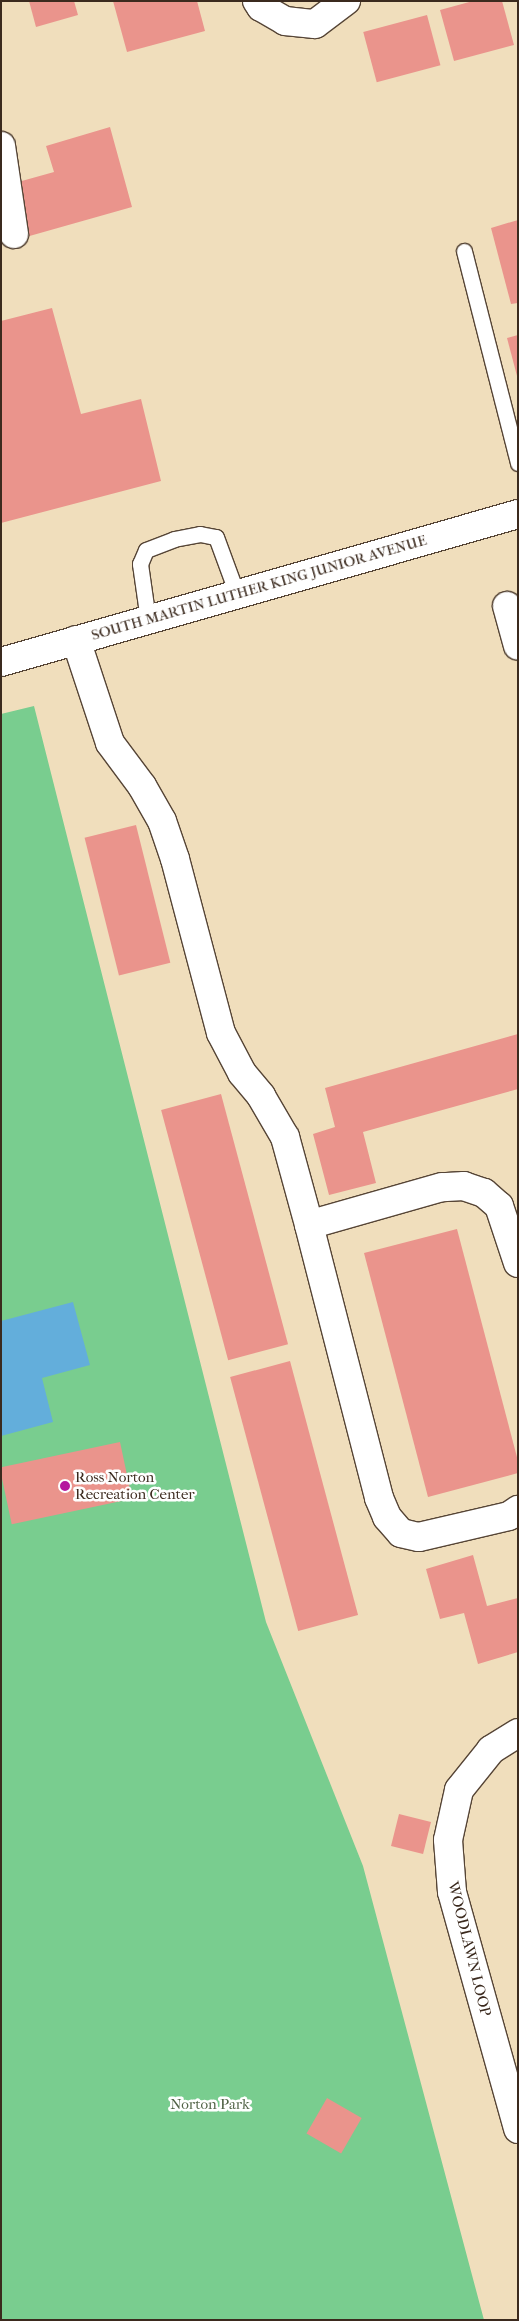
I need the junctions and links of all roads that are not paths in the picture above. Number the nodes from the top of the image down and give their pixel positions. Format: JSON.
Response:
{"nodes":[{"id":1,"x":346,"y":1,"type":"edge"},
{"id":2,"x":259,"y":4,"type":"edge"},
{"id":3,"x":1,"y":146,"type":"edge"},
{"id":4,"x":14,"y":234,"type":"dead end"},
{"id":5,"x":464,"y":251,"type":"dead end"},
{"id":6,"x":518,"y":464,"type":"edge"},
{"id":7,"x":518,"y":514,"type":"edge"},
{"id":8,"x":238,"y":594,"type":"junction"},
{"id":9,"x":507,"y":606,"type":"dead end"},
{"id":10,"x":148,"y":620,"type":"junction"},
{"id":11,"x":76,"y":640,"type":"junction"},
{"id":12,"x":518,"y":646,"type":"edge"},
{"id":13,"x":1,"y":662,"type":"edge"},
{"id":14,"x":309,"y":1226,"type":"junction"},
{"id":15,"x":518,"y":1263,"type":"edge"},
{"id":16,"x":518,"y":1510,"type":"edge"},
{"id":17,"x":518,"y":1733,"type":"edge"},
{"id":18,"x":518,"y":2128,"type":"edge"}],
"edges":[{"from":1,"to":2,"type":"street"},
{"from":3,"to":4,"type":"street"},
{"from":5,"to":6,"type":"lane"},
{"from":7,"to":8,"type":"street","name":"SOUTH MARTIN LUTHER KING JUNIOR AVENUE"},
{"from":8,"to":10,"type":"street","name":"SOUTH MARTIN LUTHER KING JUNIOR AVENUE"},
{"from":8,"to":10,"type":"lane"},
{"from":9,"to":12,"type":"street"},
{"from":10,"to":11,"type":"street","name":"SOUTH MARTIN LUTHER KING JUNIOR AVENUE"},
{"from":11,"to":13,"type":"street","name":"SOUTH MARTIN LUTHER KING JUNIOR AVENUE"},
{"from":11,"to":14,"type":"street"},
{"from":14,"to":15,"type":"street"},
{"from":14,"to":16,"type":"street"},
{"from":17,"to":18,"type":"street","name":"WOODLAWN LOOP"}]}
